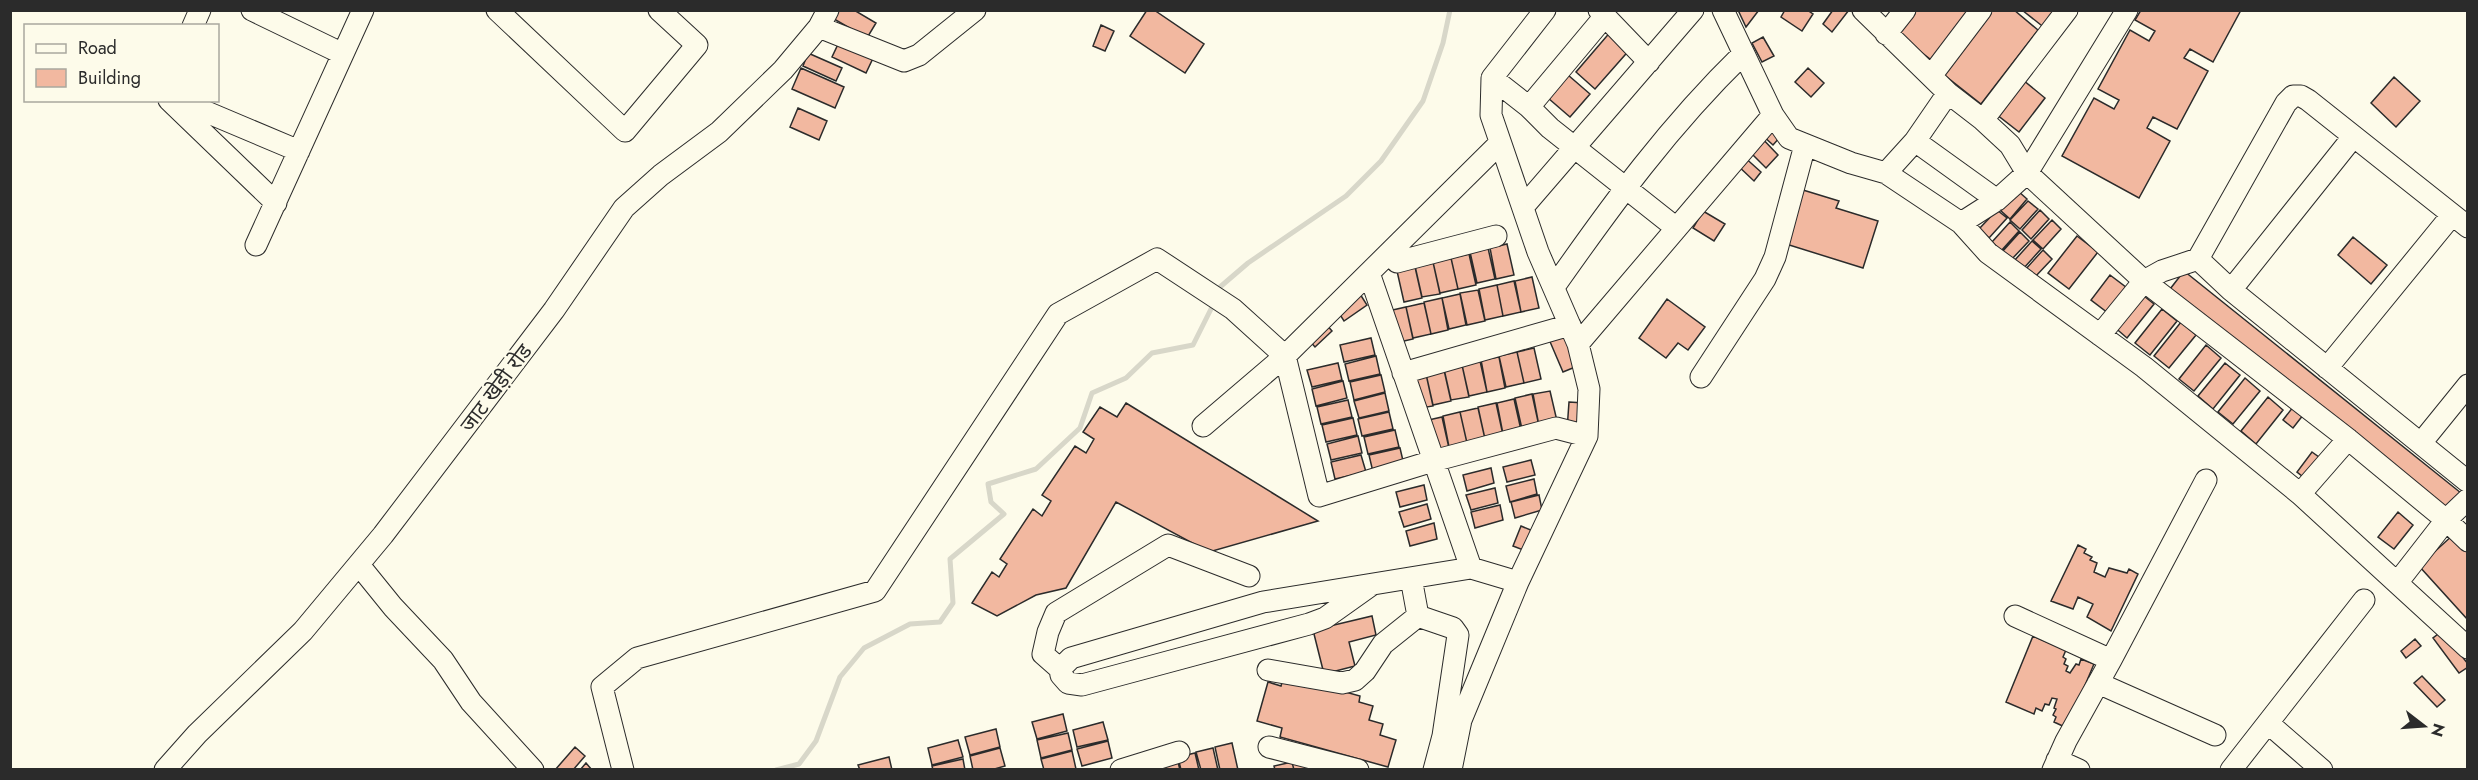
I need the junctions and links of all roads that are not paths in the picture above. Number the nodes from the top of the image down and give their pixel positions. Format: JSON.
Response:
{"nodes":[{"id":1,"x":200,"y":10,"type":"edge"},
{"id":2,"x":252,"y":10,"type":"edge"},
{"id":3,"x":363,"y":10,"type":"edge"},
{"id":4,"x":497,"y":10,"type":"edge"},
{"id":5,"x":659,"y":10,"type":"edge"},
{"id":6,"x":975,"y":10,"type":"edge"},
{"id":7,"x":1545,"y":10,"type":"edge"},
{"id":8,"x":1693,"y":10,"type":"edge"},
{"id":9,"x":1723,"y":10,"type":"edge"},
{"id":10,"x":1863,"y":10,"type":"edge"},
{"id":11,"x":1905,"y":10,"type":"edge"},
{"id":12,"x":1982,"y":10,"type":"edge"},
{"id":13,"x":2067,"y":10,"type":"edge"},
{"id":14,"x":2127,"y":10,"type":"edge"},
{"id":15,"x":1602,"y":13,"type":"edge"},
{"id":16,"x":823,"y":19,"type":"edge"},
{"id":17,"x":194,"y":24,"type":"edge"},
{"id":18,"x":1886,"y":34,"type":"junction"},
{"id":19,"x":343,"y":54,"type":"junction"},
{"id":20,"x":1743,"y":54,"type":"junction"},
{"id":21,"x":1649,"y":62,"type":"junction"},
{"id":22,"x":1931,"y":76,"type":"junction"},
{"id":23,"x":1492,"y":78,"type":"junction"},
{"id":24,"x":1948,"y":93,"type":"junction"},
{"id":25,"x":171,"y":102,"type":"edge"},
{"id":26,"x":183,"y":102,"type":"edge"},
{"id":27,"x":1529,"y":107,"type":"junction"},
{"id":28,"x":1773,"y":115,"type":"junction"},
{"id":29,"x":1983,"y":120,"type":"junction"},
{"id":30,"x":2354,"y":137,"type":"junction"},
{"id":31,"x":1916,"y":141,"type":"junction"},
{"id":32,"x":1500,"y":142,"type":"junction"},
{"id":33,"x":1805,"y":144,"type":"junction"},
{"id":34,"x":1575,"y":148,"type":"junction"},
{"id":35,"x":299,"y":151,"type":"junction"},
{"id":36,"x":2027,"y":173,"type":"junction"},
{"id":37,"x":1886,"y":174,"type":"junction"},
{"id":38,"x":1624,"y":187,"type":"junction"},
{"id":39,"x":1997,"y":200,"type":"junction"},
{"id":40,"x":276,"y":203,"type":"junction"},
{"id":41,"x":1524,"y":206,"type":"junction"},
{"id":42,"x":2460,"y":221,"type":"edge"},
{"id":43,"x":1961,"y":223,"type":"junction"},
{"id":44,"x":1675,"y":227,"type":"junction"},
{"id":45,"x":1496,"y":236,"type":"dead end"},
{"id":46,"x":1401,"y":241,"type":"junction"},
{"id":47,"x":256,"y":245,"type":"dead end"},
{"id":48,"x":1428,"y":253,"type":"junction"},
{"id":49,"x":2198,"y":259,"type":"junction"},
{"id":50,"x":1397,"y":262,"type":"dead end"},
{"id":51,"x":1369,"y":273,"type":"junction"},
{"id":52,"x":2144,"y":281,"type":"junction"},
{"id":53,"x":1554,"y":287,"type":"junction"},
{"id":54,"x":2231,"y":290,"type":"junction"},
{"id":55,"x":1574,"y":334,"type":"junction"},
{"id":56,"x":2100,"y":335,"type":"junction"},
{"id":57,"x":1285,"y":356,"type":"junction"},
{"id":58,"x":2326,"y":368,"type":"junction"},
{"id":59,"x":1403,"y":373,"type":"junction"},
{"id":60,"x":1701,"y":377,"type":"dead end"},
{"id":61,"x":2468,"y":385,"type":"edge"},
{"id":62,"x":1203,"y":426,"type":"dead end"},
{"id":63,"x":1587,"y":436,"type":"junction"},
{"id":64,"x":2348,"y":439,"type":"junction"},
{"id":65,"x":2421,"y":443,"type":"junction"},
{"id":66,"x":1433,"y":461,"type":"junction"},
{"id":67,"x":2206,"y":480,"type":"dead end"},
{"id":68,"x":2467,"y":481,"type":"edge"},
{"id":69,"x":2300,"y":494,"type":"junction"},
{"id":70,"x":2468,"y":500,"type":"edge"},
{"id":71,"x":2446,"y":520,"type":"junction"},
{"id":72,"x":2468,"y":541,"type":"edge"},
{"id":73,"x":359,"y":565,"type":"junction"},
{"id":74,"x":1472,"y":568,"type":"junction"},
{"id":75,"x":1249,"y":576,"type":"dead end"},
{"id":76,"x":1411,"y":578,"type":"junction"},
{"id":77,"x":1518,"y":582,"type":"junction"},
{"id":78,"x":2397,"y":583,"type":"junction"},
{"id":79,"x":1372,"y":584,"type":"junction"},
{"id":80,"x":2364,"y":600,"type":"dead end"},
{"id":81,"x":1418,"y":616,"type":"junction"},
{"id":82,"x":2015,"y":616,"type":"dead end"},
{"id":83,"x":2468,"y":648,"type":"edge"},
{"id":84,"x":2111,"y":660,"type":"junction"},
{"id":85,"x":1060,"y":669,"type":"junction"},
{"id":86,"x":1268,"y":669,"type":"dead end"},
{"id":87,"x":2098,"y":683,"type":"junction"},
{"id":88,"x":2268,"y":723,"type":"junction"},
{"id":89,"x":2215,"y":735,"type":"dead end"},
{"id":90,"x":1269,"y":747,"type":"dead end"},
{"id":91,"x":1179,"y":752,"type":"dead end"},
{"id":92,"x":2055,"y":765,"type":"edge"},
{"id":93,"x":1128,"y":768,"type":"edge"},
{"id":94,"x":165,"y":770,"type":"edge"},
{"id":95,"x":533,"y":770,"type":"edge"},
{"id":96,"x":623,"y":770,"type":"edge"},
{"id":97,"x":1358,"y":770,"type":"edge"},
{"id":98,"x":1434,"y":770,"type":"edge"},
{"id":99,"x":1451,"y":770,"type":"edge"},
{"id":100,"x":2079,"y":770,"type":"edge"},
{"id":101,"x":2231,"y":770,"type":"edge"},
{"id":102,"x":2322,"y":770,"type":"edge"}],
"edges":[{"from":1,"to":17,"type":"street"},
{"from":2,"to":19,"type":"street"},
{"from":3,"to":19,"type":"street"},
{"from":4,"to":5,"type":"street"},
{"from":6,"to":16,"type":"street"},
{"from":7,"to":23,"type":"street"},
{"from":8,"to":21,"type":"street"},
{"from":9,"to":20,"type":"street"},
{"from":10,"to":18,"type":"street"},
{"from":11,"to":18,"type":"street"},
{"from":12,"to":22,"type":"street"},
{"from":13,"to":29,"type":"street"},
{"from":14,"to":36,"type":"street"},
{"from":15,"to":21,"type":"street"},
{"from":15,"to":27,"type":"street"},
{"from":16,"to":73,"type":"street","name":"जाट खेड़ी रोड"},
{"from":18,"to":22,"type":"street"},
{"from":19,"to":35,"type":"street"},
{"from":20,"to":28,"type":"street"},
{"from":20,"to":38,"type":"street"},
{"from":21,"to":34,"type":"street"},
{"from":22,"to":24,"type":"street"},
{"from":23,"to":27,"type":"street"},
{"from":23,"to":32,"type":"street"},
{"from":24,"to":29,"type":"street"},
{"from":24,"to":31,"type":"street"},
{"from":25,"to":40,"type":"street"},
{"from":26,"to":35,"type":"street"},
{"from":27,"to":34,"type":"street"},
{"from":28,"to":33,"type":"street"},
{"from":28,"to":44,"type":"street"},
{"from":29,"to":36,"type":"street"},
{"from":30,"to":42,"type":"street"},
{"from":30,"to":49,"type":"street"},
{"from":30,"to":54,"type":"street"},
{"from":31,"to":37,"type":"street"},
{"from":31,"to":39,"type":"street"},
{"from":32,"to":41,"type":"street"},
{"from":32,"to":46,"type":"street"},
{"from":33,"to":37,"type":"street"},
{"from":33,"to":60,"type":"street"},
{"from":34,"to":38,"type":"street"},
{"from":34,"to":41,"type":"street"},
{"from":35,"to":40,"type":"street"},
{"from":36,"to":39,"type":"street"},
{"from":36,"to":52,"type":"street"},
{"from":37,"to":43,"type":"street"},
{"from":38,"to":44,"type":"street"},
{"from":38,"to":53,"type":"street"},
{"from":39,"to":43,"type":"street"},
{"from":40,"to":47,"type":"street"},
{"from":41,"to":53,"type":"street"},
{"from":42,"to":58,"type":"street"},
{"from":43,"to":56,"type":"street"},
{"from":44,"to":55,"type":"street"},
{"from":45,"to":48,"type":"street"},
{"from":46,"to":48,"type":"street"},
{"from":46,"to":51,"type":"street"},
{"from":48,"to":50,"type":"street"},
{"from":49,"to":52,"type":"street"},
{"from":49,"to":54,"type":"street"},
{"from":51,"to":57,"type":"street"},
{"from":51,"to":59,"type":"street"},
{"from":52,"to":56,"type":"street"},
{"from":52,"to":64,"type":"street"},
{"from":53,"to":55,"type":"street"},
{"from":54,"to":58,"type":"street"},
{"from":55,"to":59,"type":"street"},
{"from":55,"to":63,"type":"street"},
{"from":56,"to":69,"type":"street"},
{"from":57,"to":62,"type":"street"},
{"from":57,"to":66,"type":"street"},
{"from":57,"to":96,"type":"street"},
{"from":58,"to":65,"type":"street"},
{"from":59,"to":66,"type":"street"},
{"from":61,"to":65,"type":"street"},
{"from":63,"to":66,"type":"street"},
{"from":63,"to":77,"type":"street"},
{"from":64,"to":69,"type":"street"},
{"from":64,"to":71,"type":"street"},
{"from":65,"to":68,"type":"street"},
{"from":66,"to":74,"type":"street"},
{"from":67,"to":84,"type":"street"},
{"from":69,"to":78,"type":"street"},
{"from":70,"to":71,"type":"street"},
{"from":71,"to":72,"type":"street"},
{"from":71,"to":78,"type":"street"},
{"from":73,"to":94,"type":"street","name":"जाट खेड़ी रोड"},
{"from":73,"to":95,"type":"street"},
{"from":74,"to":76,"type":"street"},
{"from":74,"to":77,"type":"street"},
{"from":75,"to":85,"type":"street"},
{"from":76,"to":79,"type":"street"},
{"from":76,"to":81,"type":"street"},
{"from":77,"to":99,"type":"street"},
{"from":78,"to":83,"type":"street"},
{"from":79,"to":85,"type":"street"},
{"from":79,"to":85,"type":"street"},
{"from":80,"to":88,"type":"street"},
{"from":81,"to":86,"type":"street"},
{"from":81,"to":98,"type":"street"},
{"from":82,"to":84,"type":"street"},
{"from":84,"to":87,"type":"street"},
{"from":87,"to":89,"type":"street"},
{"from":87,"to":92,"type":"street"},
{"from":88,"to":101,"type":"street"},
{"from":88,"to":102,"type":"street"},
{"from":90,"to":97,"type":"street"},
{"from":91,"to":93,"type":"street"},
{"from":92,"to":100,"type":"street"}]}
